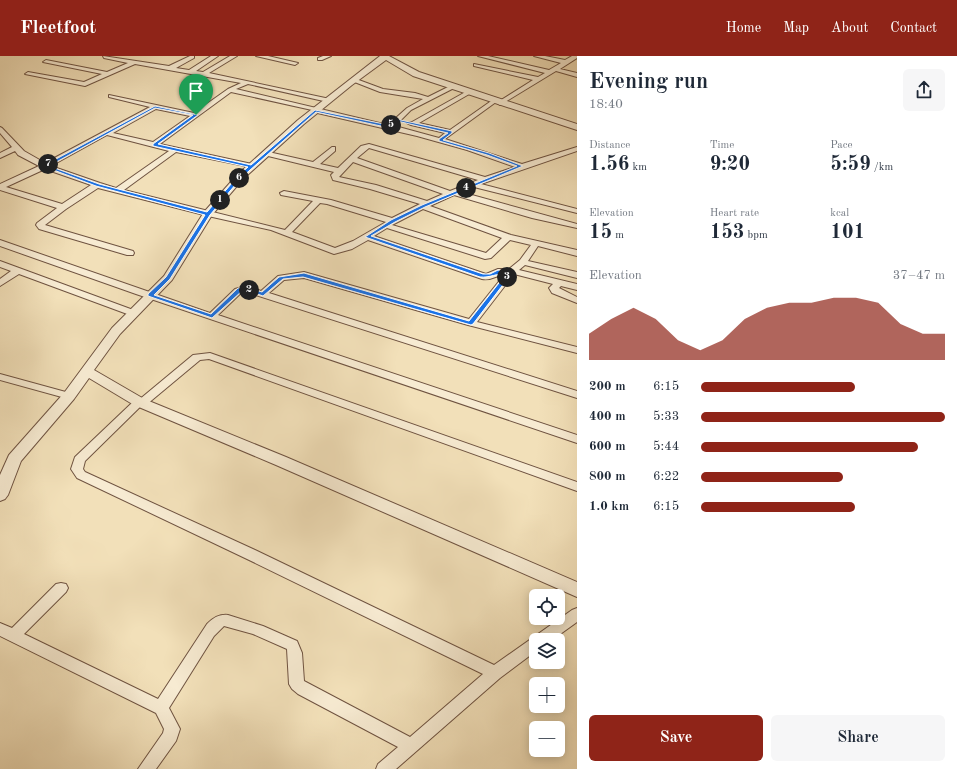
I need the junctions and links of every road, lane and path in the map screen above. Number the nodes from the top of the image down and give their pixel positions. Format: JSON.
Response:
{"nodes":[{"id":1,"x":106,"y":56,"type":"edge"},
{"id":2,"x":144,"y":56,"type":"edge"},
{"id":3,"x":191,"y":56,"type":"edge"},
{"id":4,"x":215,"y":56,"type":"edge"},
{"id":5,"x":234,"y":56,"type":"edge"},
{"id":6,"x":259,"y":56,"type":"edge"},
{"id":7,"x":328,"y":56,"type":"edge"},
{"id":8,"x":481,"y":56,"type":"edge"},
{"id":9,"x":537,"y":56,"type":"edge"},
{"id":10,"x":576,"y":56,"type":"edge"},
{"id":11,"x":384,"y":57,"type":"edge"},
{"id":12,"x":320,"y":59,"type":"dead end"},
{"id":13,"x":567,"y":61,"type":"junction"},
{"id":14,"x":46,"y":62,"type":"dead end"},
{"id":15,"x":135,"y":62,"type":"junction"},
{"id":16,"x":577,"y":62,"type":"edge"},
{"id":17,"x":295,"y":63,"type":"dead end"},
{"id":18,"x":476,"y":65,"type":"dead end"},
{"id":19,"x":171,"y":68,"type":"junction"},
{"id":20,"x":552,"y":70,"type":"junction"},
{"id":21,"x":190,"y":72,"type":"junction"},
{"id":22,"x":28,"y":74,"type":"dead end"},
{"id":23,"x":109,"y":74,"type":"junction"},
{"id":24,"x":204,"y":74,"type":"junction"},
{"id":25,"x":577,"y":75,"type":"edge"},
{"id":26,"x":538,"y":79,"type":"junction"},
{"id":27,"x":354,"y":80,"type":"junction"},
{"id":28,"x":247,"y":82,"type":"junction"},
{"id":29,"x":452,"y":87,"type":"junction"},
{"id":30,"x":230,"y":90,"type":"junction"},
{"id":31,"x":469,"y":92,"type":"junction"},
{"id":32,"x":111,"y":96,"type":"dead end"},
{"id":33,"x":429,"y":99,"type":"junction"},
{"id":34,"x":328,"y":100,"type":"junction"},
{"id":35,"x":497,"y":102,"type":"junction"},
{"id":36,"x":158,"y":107,"type":"junction"},
{"id":37,"x":316,"y":110,"type":"junction"},
{"id":38,"x":196,"y":115,"type":"junction"},
{"id":39,"x":396,"y":120,"type":"junction"},
{"id":40,"x":413,"y":124,"type":"junction"},
{"id":41,"x":576,"y":126,"type":"edge"},
{"id":42,"x":390,"y":127,"type":"junction"},
{"id":43,"x":0,"y":129,"type":"edge"},
{"id":44,"x":451,"y":132,"type":"junction"},
{"id":45,"x":106,"y":133,"type":"junction"},
{"id":46,"x":440,"y":140,"type":"junction"},
{"id":47,"x":154,"y":145,"type":"junction"},
{"id":48,"x":16,"y":148,"type":"junction"},
{"id":49,"x":332,"y":149,"type":"dead end"},
{"id":50,"x":577,"y":149,"type":"edge"},
{"id":51,"x":175,"y":150,"type":"junction"},
{"id":52,"x":267,"y":153,"type":"junction"},
{"id":53,"x":0,"y":156,"type":"edge"},
{"id":54,"x":352,"y":158,"type":"junction"},
{"id":55,"x":314,"y":165,"type":"junction"},
{"id":56,"x":45,"y":166,"type":"junction"},
{"id":57,"x":252,"y":166,"type":"junction"},
{"id":58,"x":520,"y":166,"type":"junction"},
{"id":59,"x":339,"y":171,"type":"junction"},
{"id":60,"x":486,"y":180,"type":"junction"},
{"id":61,"x":97,"y":185,"type":"junction"},
{"id":62,"x":475,"y":185,"type":"junction"},
{"id":63,"x":0,"y":188,"type":"edge"},
{"id":64,"x":118,"y":190,"type":"junction"},
{"id":65,"x":284,"y":193,"type":"dead end"},
{"id":66,"x":452,"y":194,"type":"junction"},
{"id":67,"x":318,"y":200,"type":"junction"},
{"id":68,"x":426,"y":205,"type":"junction"},
{"id":69,"x":63,"y":207,"type":"junction"},
{"id":70,"x":577,"y":211,"type":"edge"},
{"id":71,"x":208,"y":214,"type":"junction"},
{"id":72,"x":393,"y":221,"type":"junction"},
{"id":73,"x":385,"y":226,"type":"junction"},
{"id":74,"x":577,"y":226,"type":"edge"},
{"id":75,"x":287,"y":233,"type":"junction"},
{"id":76,"x":368,"y":237,"type":"junction"},
{"id":77,"x":508,"y":237,"type":"junction"},
{"id":78,"x":0,"y":243,"type":"edge"},
{"id":79,"x":536,"y":243,"type":"junction"},
{"id":80,"x":130,"y":253,"type":"dead end"},
{"id":81,"x":577,"y":253,"type":"edge"},
{"id":82,"x":523,"y":262,"type":"junction"},
{"id":83,"x":0,"y":264,"type":"edge"},
{"id":84,"x":17,"y":271,"type":"junction"},
{"id":85,"x":512,"y":272,"type":"junction"},
{"id":86,"x":577,"y":275,"type":"edge"},
{"id":87,"x":0,"y":282,"type":"edge"},
{"id":88,"x":558,"y":283,"type":"junction"},
{"id":89,"x":577,"y":287,"type":"edge"},
{"id":90,"x":263,"y":294,"type":"junction"},
{"id":91,"x":150,"y":295,"type":"junction"},
{"id":92,"x":577,"y":300,"type":"edge"},
{"id":93,"x":133,"y":313,"type":"junction"},
{"id":94,"x":212,"y":316,"type":"junction"},
{"id":95,"x":471,"y":323,"type":"junction"},
{"id":96,"x":577,"y":350,"type":"edge"},
{"id":97,"x":86,"y":371,"type":"junction"},
{"id":98,"x":0,"y":377,"type":"edge"},
{"id":99,"x":577,"y":395,"type":"edge"},
{"id":100,"x":69,"y":396,"type":"junction"},
{"id":101,"x":140,"y":403,"type":"junction"},
{"id":102,"x":577,"y":439,"type":"edge"},
{"id":103,"x":577,"y":487,"type":"edge"},
{"id":104,"x":0,"y":494,"type":"edge"},
{"id":105,"x":61,"y":588,"type":"dead end"},
{"id":106,"x":577,"y":590,"type":"edge"},
{"id":107,"x":577,"y":614,"type":"edge"},
{"id":108,"x":7,"y":633,"type":"edge"},
{"id":109,"x":551,"y":633,"type":"edge"},
{"id":110,"x":529,"y":648,"type":"edge"},
{"id":111,"x":495,"y":673,"type":"junction"},
{"id":112,"x":161,"y":708,"type":"junction"},
{"id":113,"x":410,"y":745,"type":"junction"},
{"id":114,"x":146,"y":769,"type":"edge"},
{"id":115,"x":384,"y":769,"type":"edge"}],
"edges":[{"from":1,"to":15,"type":"street"},
{"from":2,"to":15,"type":"street"},
{"from":3,"to":19,"type":"street"},
{"from":4,"to":21,"type":"street"},
{"from":5,"to":24,"type":"street"},
{"from":6,"to":17,"type":"street"},
{"from":7,"to":12,"type":"street"},
{"from":8,"to":20,"type":"street"},
{"from":9,"to":13,"type":"street"},
{"from":10,"to":13,"type":"street"},
{"from":11,"to":27,"type":"street"},
{"from":11,"to":29,"type":"street"},
{"from":13,"to":16,"type":"street"},
{"from":13,"to":20,"type":"street"},
{"from":14,"to":23,"type":"street"},
{"from":15,"to":19,"type":"street"},
{"from":15,"to":23,"type":"street"},
{"from":18,"to":26,"type":"street"},
{"from":19,"to":21,"type":"street"},
{"from":20,"to":25,"type":"street"},
{"from":20,"to":26,"type":"street"},
{"from":21,"to":24,"type":"street"},
{"from":22,"to":23,"type":"street"},
{"from":24,"to":28,"type":"street"},
{"from":26,"to":35,"type":"street"},
{"from":27,"to":33,"type":"street"},
{"from":27,"to":34,"type":"street"},
{"from":28,"to":30,"type":"street"},
{"from":28,"to":34,"type":"street"},
{"from":29,"to":31,"type":"street"},
{"from":29,"to":33,"type":"street"},
{"from":30,"to":37,"type":"street"},
{"from":30,"to":38,"type":"street"},
{"from":31,"to":35,"type":"street"},
{"from":31,"to":40,"type":"street"},
{"from":32,"to":36,"type":"street"},
{"from":33,"to":39,"type":"street"},
{"from":34,"to":37,"type":"street"},
{"from":35,"to":41,"type":"street"},
{"from":35,"to":44,"type":"street"},
{"from":36,"to":38,"type":"street"},
{"from":36,"to":45,"type":"street"},
{"from":37,"to":42,"type":"street"},
{"from":37,"to":52,"type":"street"},
{"from":38,"to":47,"type":"street"},
{"from":39,"to":40,"type":"street"},
{"from":39,"to":42,"type":"street"},
{"from":40,"to":44,"type":"street"},
{"from":42,"to":46,"type":"street"},
{"from":43,"to":48,"type":"street"},
{"from":44,"to":46,"type":"street"},
{"from":45,"to":47,"type":"street"},
{"from":45,"to":56,"type":"street"},
{"from":46,"to":58,"type":"street"},
{"from":47,"to":51,"type":"street"},
{"from":48,"to":53,"type":"street"},
{"from":48,"to":56,"type":"street"},
{"from":49,"to":55,"type":"street"},
{"from":50,"to":58,"type":"street"},
{"from":51,"to":57,"type":"street"},
{"from":51,"to":64,"type":"street"},
{"from":52,"to":55,"type":"street"},
{"from":52,"to":57,"type":"street"},
{"from":54,"to":59,"type":"street"},
{"from":54,"to":60,"type":"street"},
{"from":54,"to":66,"type":"street"},
{"from":55,"to":59,"type":"street"},
{"from":56,"to":61,"type":"street"},
{"from":56,"to":63,"type":"street"},
{"from":57,"to":71,"type":"street"},
{"from":58,"to":60,"type":"street"},
{"from":59,"to":68,"type":"street"},
{"from":60,"to":62,"type":"street"},
{"from":61,"to":64,"type":"street"},
{"from":61,"to":69,"type":"street"},
{"from":62,"to":66,"type":"street"},
{"from":62,"to":70,"type":"street"},
{"from":63,"to":69,"type":"street"},
{"from":64,"to":71,"type":"street"},
{"from":65,"to":67,"type":"street"},
{"from":66,"to":68,"type":"street"},
{"from":66,"to":74,"type":"street"},
{"from":67,"to":72,"type":"street"},
{"from":67,"to":75,"type":"street"},
{"from":68,"to":72,"type":"street"},
{"from":68,"to":77,"type":"street"},
{"from":69,"to":80,"type":"street"},
{"from":71,"to":75,"type":"street"},
{"from":71,"to":91,"type":"street"},
{"from":72,"to":73,"type":"street"},
{"from":73,"to":76,"type":"street"},
{"from":73,"to":77,"type":"street"},
{"from":75,"to":76,"type":"street"},
{"from":76,"to":85,"type":"street"},
{"from":77,"to":79,"type":"street"},
{"from":78,"to":91,"type":"street"},
{"from":79,"to":81,"type":"street"},
{"from":79,"to":82,"type":"street"},
{"from":82,"to":85,"type":"street"},
{"from":82,"to":86,"type":"street"},
{"from":83,"to":84,"type":"street"},
{"from":84,"to":87,"type":"street"},
{"from":84,"to":93,"type":"street"},
{"from":85,"to":88,"type":"street"},
{"from":85,"to":95,"type":"street"},
{"from":88,"to":89,"type":"street"},
{"from":88,"to":92,"type":"street"},
{"from":90,"to":94,"type":"street"},
{"from":90,"to":95,"type":"street"},
{"from":90,"to":99,"type":"street"},
{"from":91,"to":93,"type":"street"},
{"from":91,"to":94,"type":"street"},
{"from":93,"to":97,"type":"street"},
{"from":94,"to":102,"type":"street"},
{"from":95,"to":96,"type":"street"},
{"from":97,"to":100,"type":"street"},
{"from":97,"to":101,"type":"street"},
{"from":98,"to":100,"type":"street"},
{"from":100,"to":104,"type":"street"},
{"from":101,"to":103,"type":"street"},
{"from":101,"to":106,"type":"street"},
{"from":101,"to":111,"type":"street"},
{"from":105,"to":108,"type":"street"},
{"from":107,"to":109,"type":"street"},
{"from":108,"to":112,"type":"street"},
{"from":110,"to":111,"type":"street"},
{"from":111,"to":113,"type":"street"},
{"from":112,"to":113,"type":"street"},
{"from":112,"to":114,"type":"street"},
{"from":113,"to":115,"type":"street"}]}
